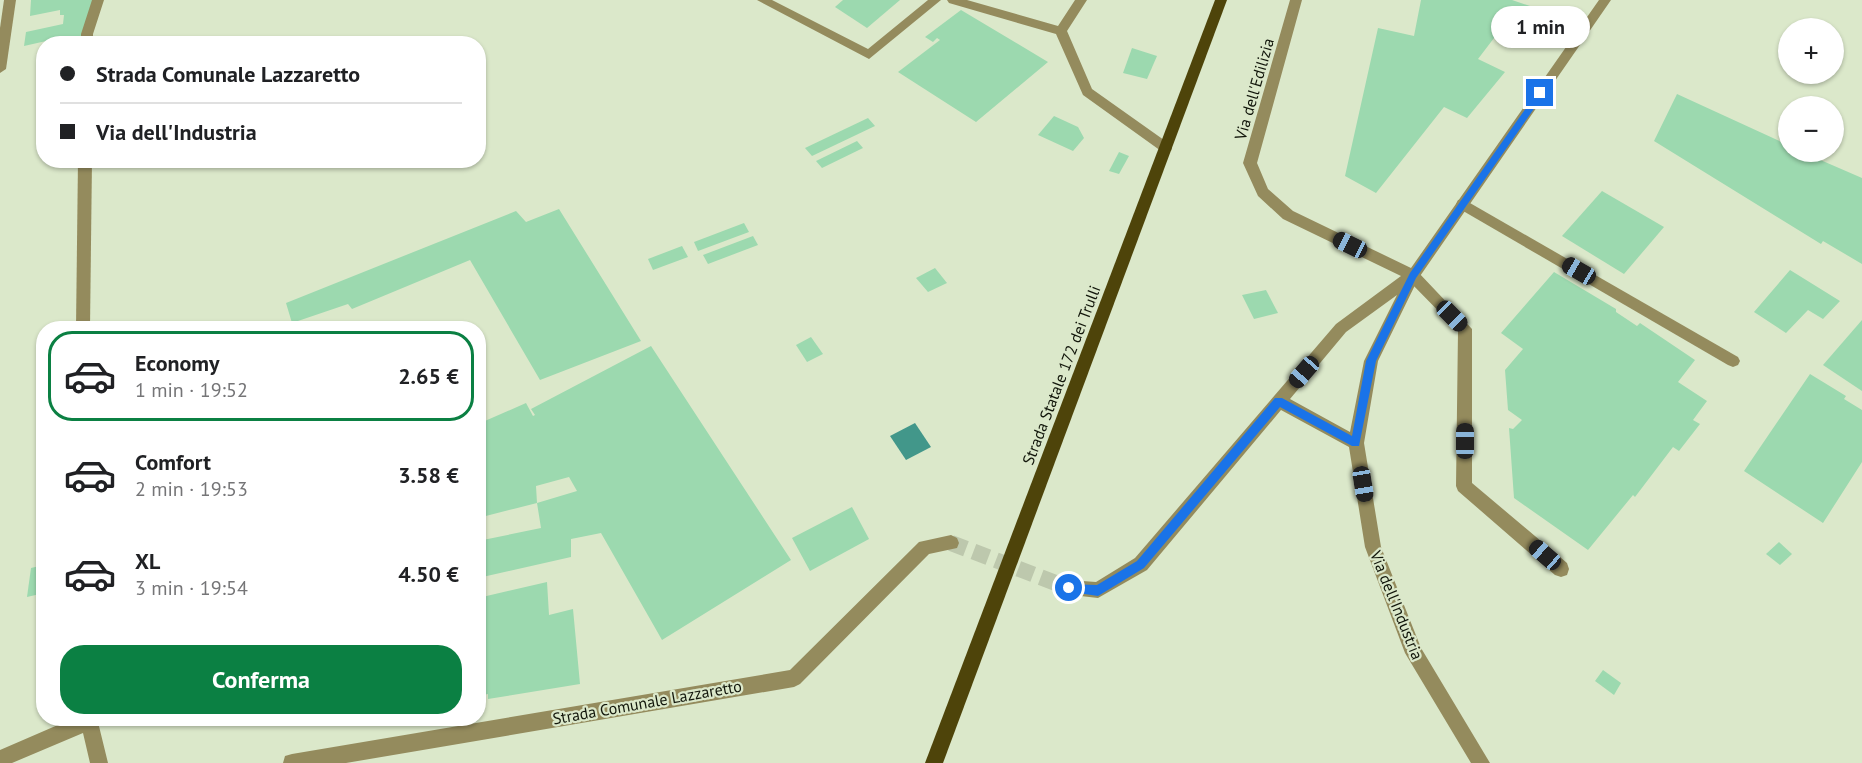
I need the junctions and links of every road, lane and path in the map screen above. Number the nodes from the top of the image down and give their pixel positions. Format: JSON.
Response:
{"nodes":[{"id":1,"x":10,"y":0,"type":"edge"},
{"id":2,"x":98,"y":0,"type":"edge"},
{"id":3,"x":763,"y":0,"type":"edge"},
{"id":4,"x":935,"y":0,"type":"edge"},
{"id":5,"x":953,"y":0,"type":"edge"},
{"id":6,"x":1081,"y":0,"type":"edge"},
{"id":7,"x":1221,"y":0,"type":"edge"},
{"id":8,"x":1296,"y":0,"type":"edge"},
{"id":9,"x":1605,"y":0,"type":"edge"},
{"id":10,"x":1060,"y":31,"type":"junction"},
{"id":11,"x":87,"y":36,"type":"edge"},
{"id":12,"x":0,"y":69,"type":"edge"},
{"id":13,"x":1166,"y":148,"type":"junction"},
{"id":14,"x":85,"y":168,"type":"edge"},
{"id":15,"x":1463,"y":204,"type":"junction"},
{"id":16,"x":1413,"y":276,"type":"junction"},
{"id":17,"x":83,"y":321,"type":"edge"},
{"id":18,"x":1733,"y":361,"type":"dead end"},
{"id":19,"x":1279,"y":401,"type":"junction"},
{"id":20,"x":1356,"y":443,"type":"junction"},
{"id":21,"x":951,"y":543,"type":"tunnel mouth"},
{"id":22,"x":1561,"y":569,"type":"dead end"},
{"id":23,"x":1069,"y":588,"type":"tunnel mouth"},
{"id":24,"x":75,"y":726,"type":"edge"},
{"id":25,"x":90,"y":726,"type":"edge"},
{"id":26,"x":0,"y":759,"type":"edge"},
{"id":27,"x":99,"y":763,"type":"edge"},
{"id":28,"x":292,"y":763,"type":"edge"},
{"id":29,"x":934,"y":763,"type":"edge"},
{"id":30,"x":1481,"y":763,"type":"edge"}],
"edges":[{"from":1,"to":12,"type":"street"},
{"from":2,"to":11,"type":"street"},
{"from":3,"to":4,"type":"street"},
{"from":5,"to":10,"type":"street"},
{"from":6,"to":10,"type":"street"},
{"from":7,"to":13,"type":"main road","name":"Strada Statale 172 dei Trulli"},
{"from":8,"to":16,"type":"street","name":"Via dell'Edilizia"},
{"from":9,"to":15,"type":"street","name":"Via dell'Industria"},
{"from":10,"to":13,"type":"street"},
{"from":13,"to":29,"type":"main road","name":"Strada Statale 172 dei Trulli"},
{"from":14,"to":17,"type":"street"},
{"from":15,"to":16,"type":"street","name":"Via dell'Industria"},
{"from":15,"to":18,"type":"street"},
{"from":16,"to":19,"type":"street"},
{"from":16,"to":20,"type":"street","name":"Via dell'Industria"},
{"from":16,"to":22,"type":"street","name":"Via dell'Edilizia"},
{"from":19,"to":20,"type":"street"},
{"from":19,"to":23,"type":"street"},
{"from":20,"to":30,"type":"street","name":"Via dell'Industria"},
{"from":21,"to":28,"type":"street","name":"Strada Comunale Lazzaretto"},
{"from":24,"to":26,"type":"street"},
{"from":25,"to":27,"type":"street"}]}
